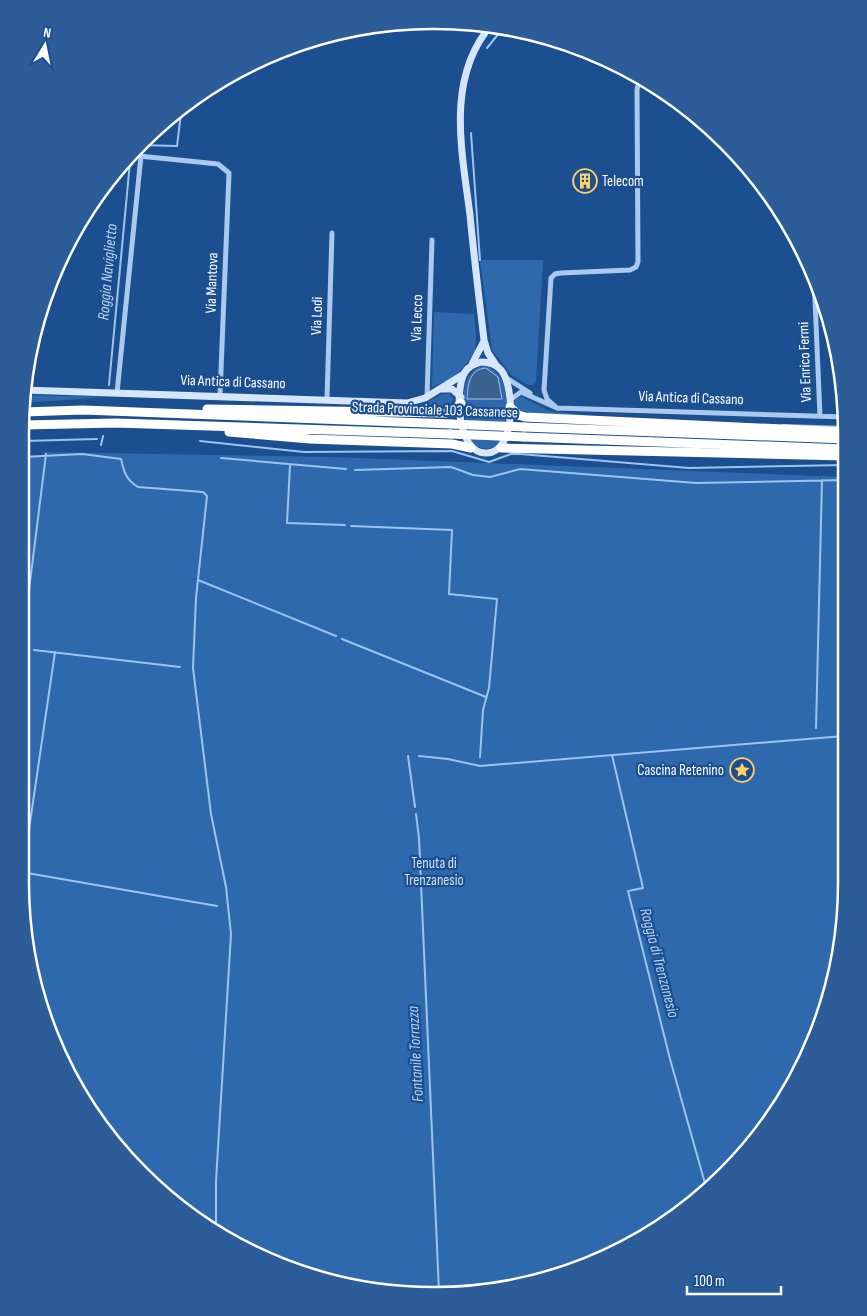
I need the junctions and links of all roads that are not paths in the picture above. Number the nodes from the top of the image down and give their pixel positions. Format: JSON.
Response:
{"nodes":[{"id":1,"x":486,"y":32,"type":"edge"},
{"id":2,"x":639,"y":85,"type":"edge"},
{"id":3,"x":141,"y":156,"type":"joint"},
{"id":4,"x":332,"y":233,"type":"dead end"},
{"id":5,"x":432,"y":240,"type":"dead end"},
{"id":6,"x":815,"y":298,"type":"edge"},
{"id":7,"x":484,"y":340,"type":"junction"},
{"id":8,"x":496,"y":365,"type":"junction"},
{"id":9,"x":470,"y":367,"type":"junction"},
{"id":10,"x":464,"y":374,"type":"junction"},
{"id":11,"x":505,"y":377,"type":"junction"},
{"id":12,"x":31,"y":389,"type":"edge"},
{"id":13,"x":438,"y":390,"type":"junction"},
{"id":14,"x":544,"y":390,"type":"junction"},
{"id":15,"x":117,"y":392,"type":"junction"},
{"id":16,"x":220,"y":395,"type":"junction"},
{"id":17,"x":426,"y":397,"type":"junction"},
{"id":18,"x":327,"y":399,"type":"junction"},
{"id":19,"x":537,"y":399,"type":"junction"},
{"id":20,"x":461,"y":400,"type":"junction"},
{"id":21,"x":510,"y":404,"type":"junction"},
{"id":22,"x":558,"y":408,"type":"junction"},
{"id":23,"x":120,"y":411,"type":"junction"},
{"id":24,"x":30,"y":412,"type":"edge"},
{"id":25,"x":820,"y":416,"type":"junction"},
{"id":26,"x":837,"y":417,"type":"edge"},
{"id":27,"x":116,"y":423,"type":"junction"},
{"id":28,"x":29,"y":425,"type":"edge"},
{"id":29,"x":838,"y":432,"type":"edge"},
{"id":30,"x":838,"y":439,"type":"edge"},
{"id":31,"x":471,"y":448,"type":"junction"},
{"id":32,"x":501,"y":448,"type":"junction"},
{"id":33,"x":838,"y":449,"type":"edge"},
{"id":34,"x":838,"y":456,"type":"edge"}],
"edges":[{"from":1,"to":7,"type":"main road"},
{"from":2,"to":14,"type":"street"},
{"from":3,"to":15,"type":"street"},
{"from":3,"to":16,"type":"street","name":"Via Mantova"},
{"from":4,"to":18,"type":"street","name":"Via Lodi"},
{"from":5,"to":17,"type":"street","name":"Via Lecco"},
{"from":6,"to":25,"type":"street","name":"Via Enrico Fermi"},
{"from":7,"to":8,"type":"main road"},
{"from":7,"to":9,"type":"main road","name":"Via Antica di Cassano"},
{"from":8,"to":9,"type":"main road"},
{"from":8,"to":11,"type":"main road"},
{"from":9,"to":10,"type":"main road","name":"Via Antica di Cassano"},
{"from":10,"to":13,"type":"main road","name":"Via Antica di Cassano"},
{"from":10,"to":20,"type":"main road"},
{"from":11,"to":19,"type":"street","name":"Via Antica di Cassano"},
{"from":11,"to":21,"type":"main road"},
{"from":12,"to":15,"type":"main road","name":"Via Antica di Cassano"},
{"from":13,"to":17,"type":"main road","name":"Via Antica di Cassano"},
{"from":13,"to":20,"type":"main road"},
{"from":14,"to":19,"type":"street"},
{"from":14,"to":22,"type":"street"},
{"from":15,"to":16,"type":"main road","name":"Via Antica di Cassano"},
{"from":16,"to":18,"type":"main road","name":"Via Antica di Cassano"},
{"from":17,"to":18,"type":"main road","name":"Via Antica di Cassano"},
{"from":19,"to":21,"type":"street","name":"Via Antica di Cassano"},
{"from":19,"to":22,"type":"street","name":"Via Antica di Cassano"},
{"from":20,"to":23,"type":"highway"},
{"from":20,"to":31,"type":"main road"},
{"from":21,"to":29,"type":"highway"},
{"from":21,"to":32,"type":"main road"},
{"from":22,"to":25,"type":"street","name":"Via Antica di Cassano"},
{"from":23,"to":24,"type":"highway","name":"Strada Provinciale 103 Cassanese"},
{"from":23,"to":30,"type":"highway","name":"Strada Provinciale 103 Cassanese","bridge":true},
{"from":25,"to":26,"type":"street","name":"Via Antica di Cassano"},
{"from":27,"to":28,"type":"highway","name":"Strada Provinciale 103 Cassanese"},
{"from":27,"to":31,"type":"highway"},
{"from":27,"to":33,"type":"highway","name":"Strada Provinciale 103 Cassanese","bridge":true},
{"from":31,"to":32,"type":"main road"},
{"from":32,"to":34,"type":"highway"}]}
